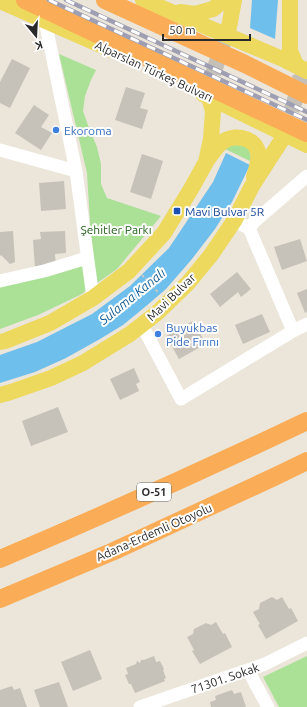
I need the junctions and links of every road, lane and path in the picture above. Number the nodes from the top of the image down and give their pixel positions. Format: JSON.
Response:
{"nodes":[{"id":1,"x":25,"y":0,"type":"edge"},
{"id":2,"x":105,"y":0,"type":"edge"},
{"id":3,"x":143,"y":0,"type":"edge"},
{"id":4,"x":224,"y":0,"type":"edge"},
{"id":5,"x":234,"y":0,"type":"edge"},
{"id":6,"x":290,"y":0,"type":"edge"},
{"id":7,"x":0,"y":1,"type":"edge"},
{"id":8,"x":167,"y":10,"type":"junction"},
{"id":9,"x":45,"y":21,"type":"junction"},
{"id":10,"x":226,"y":35,"type":"junction"},
{"id":11,"x":301,"y":68,"type":"edge"},
{"id":12,"x":307,"y":95,"type":"edge"},
{"id":13,"x":210,"y":97,"type":"junction"},
{"id":14,"x":307,"y":133,"type":"edge"},
{"id":15,"x":284,"y":134,"type":"junction"},
{"id":16,"x":307,"y":145,"type":"edge"},
{"id":17,"x":0,"y":150,"type":"edge"},
{"id":18,"x":206,"y":162,"type":"junction"},
{"id":19,"x":76,"y":170,"type":"junction"},
{"id":20,"x":307,"y":176,"type":"edge"},
{"id":21,"x":252,"y":186,"type":"junction"},
{"id":22,"x":234,"y":221,"type":"junction"},
{"id":23,"x":248,"y":228,"type":"junction"},
{"id":24,"x":87,"y":258,"type":"junction"},
{"id":25,"x":139,"y":270,"type":"dead end"},
{"id":26,"x":0,"y":281,"type":"edge"},
{"id":27,"x":158,"y":292,"type":"dead end"},
{"id":28,"x":93,"y":298,"type":"junction"},
{"id":29,"x":307,"y":324,"type":"edge"},
{"id":30,"x":140,"y":326,"type":"junction"},
{"id":31,"x":293,"y":331,"type":"junction"},
{"id":32,"x":0,"y":342,"type":"edge"},
{"id":33,"x":0,"y":395,"type":"edge"},
{"id":34,"x":307,"y":421,"type":"edge"},
{"id":35,"x":307,"y":461,"type":"edge"},
{"id":36,"x":0,"y":559,"type":"edge"},
{"id":37,"x":0,"y":599,"type":"edge"},
{"id":38,"x":307,"y":643,"type":"edge"},
{"id":39,"x":248,"y":670,"type":"junction"},
{"id":40,"x":140,"y":707,"type":"edge"},
{"id":41,"x":268,"y":707,"type":"edge"}],
"edges":[{"from":1,"to":14,"type":"highway","name":"Alparslan Türkeş Bulvarı"},
{"from":2,"to":12,"type":"highway"},
{"from":3,"to":8,"type":"main road"},
{"from":4,"to":8,"type":"main road"},
{"from":5,"to":10,"type":"main road"},
{"from":6,"to":11,"type":"main road"},
{"from":7,"to":9,"type":"main road","name":"Alparslan Türkeş Bulvarı"},
{"from":8,"to":10,"type":"main road"},
{"from":9,"to":13,"type":"main road","name":"Alparslan Türkeş Bulvarı"},
{"from":9,"to":19,"type":"street"},
{"from":10,"to":11,"type":"main road"},
{"from":13,"to":15,"type":"main road","name":"Alparslan Türkeş Bulvarı"},
{"from":13,"to":18,"type":"main road"},
{"from":15,"to":16,"type":"main road","name":"Alparslan Türkeş Bulvarı"},
{"from":15,"to":21,"type":"main road","name":"Mavi Bulvar"},
{"from":17,"to":19,"type":"street"},
{"from":18,"to":21,"type":"main road"},
{"from":18,"to":28,"type":"main road"},
{"from":19,"to":24,"type":"street"},
{"from":20,"to":23,"type":"street"},
{"from":21,"to":22,"type":"main road","name":"Mavi Bulvar"},
{"from":22,"to":23,"type":"street"},
{"from":22,"to":30,"type":"main road","name":"Mavi Bulvar"},
{"from":23,"to":31,"type":"street"},
{"from":24,"to":26,"type":"street"},
{"from":24,"to":28,"type":"street"},
{"from":25,"to":27,"type":"path"},
{"from":28,"to":32,"type":"main road"},
{"from":29,"to":31,"type":"street"},
{"from":30,"to":31,"type":"street"},
{"from":30,"to":33,"type":"main road","name":"Mavi Bulvar"},
{"from":34,"to":36,"type":"highway","number":"O-51"},
{"from":35,"to":37,"type":"highway","name":"Adana-Erdemli Otoyolu"},
{"from":38,"to":39,"type":"street","name":"71301. Sokak"},
{"from":39,"to":40,"type":"street","name":"71301. Sokak"},
{"from":39,"to":41,"type":"street"}]}
